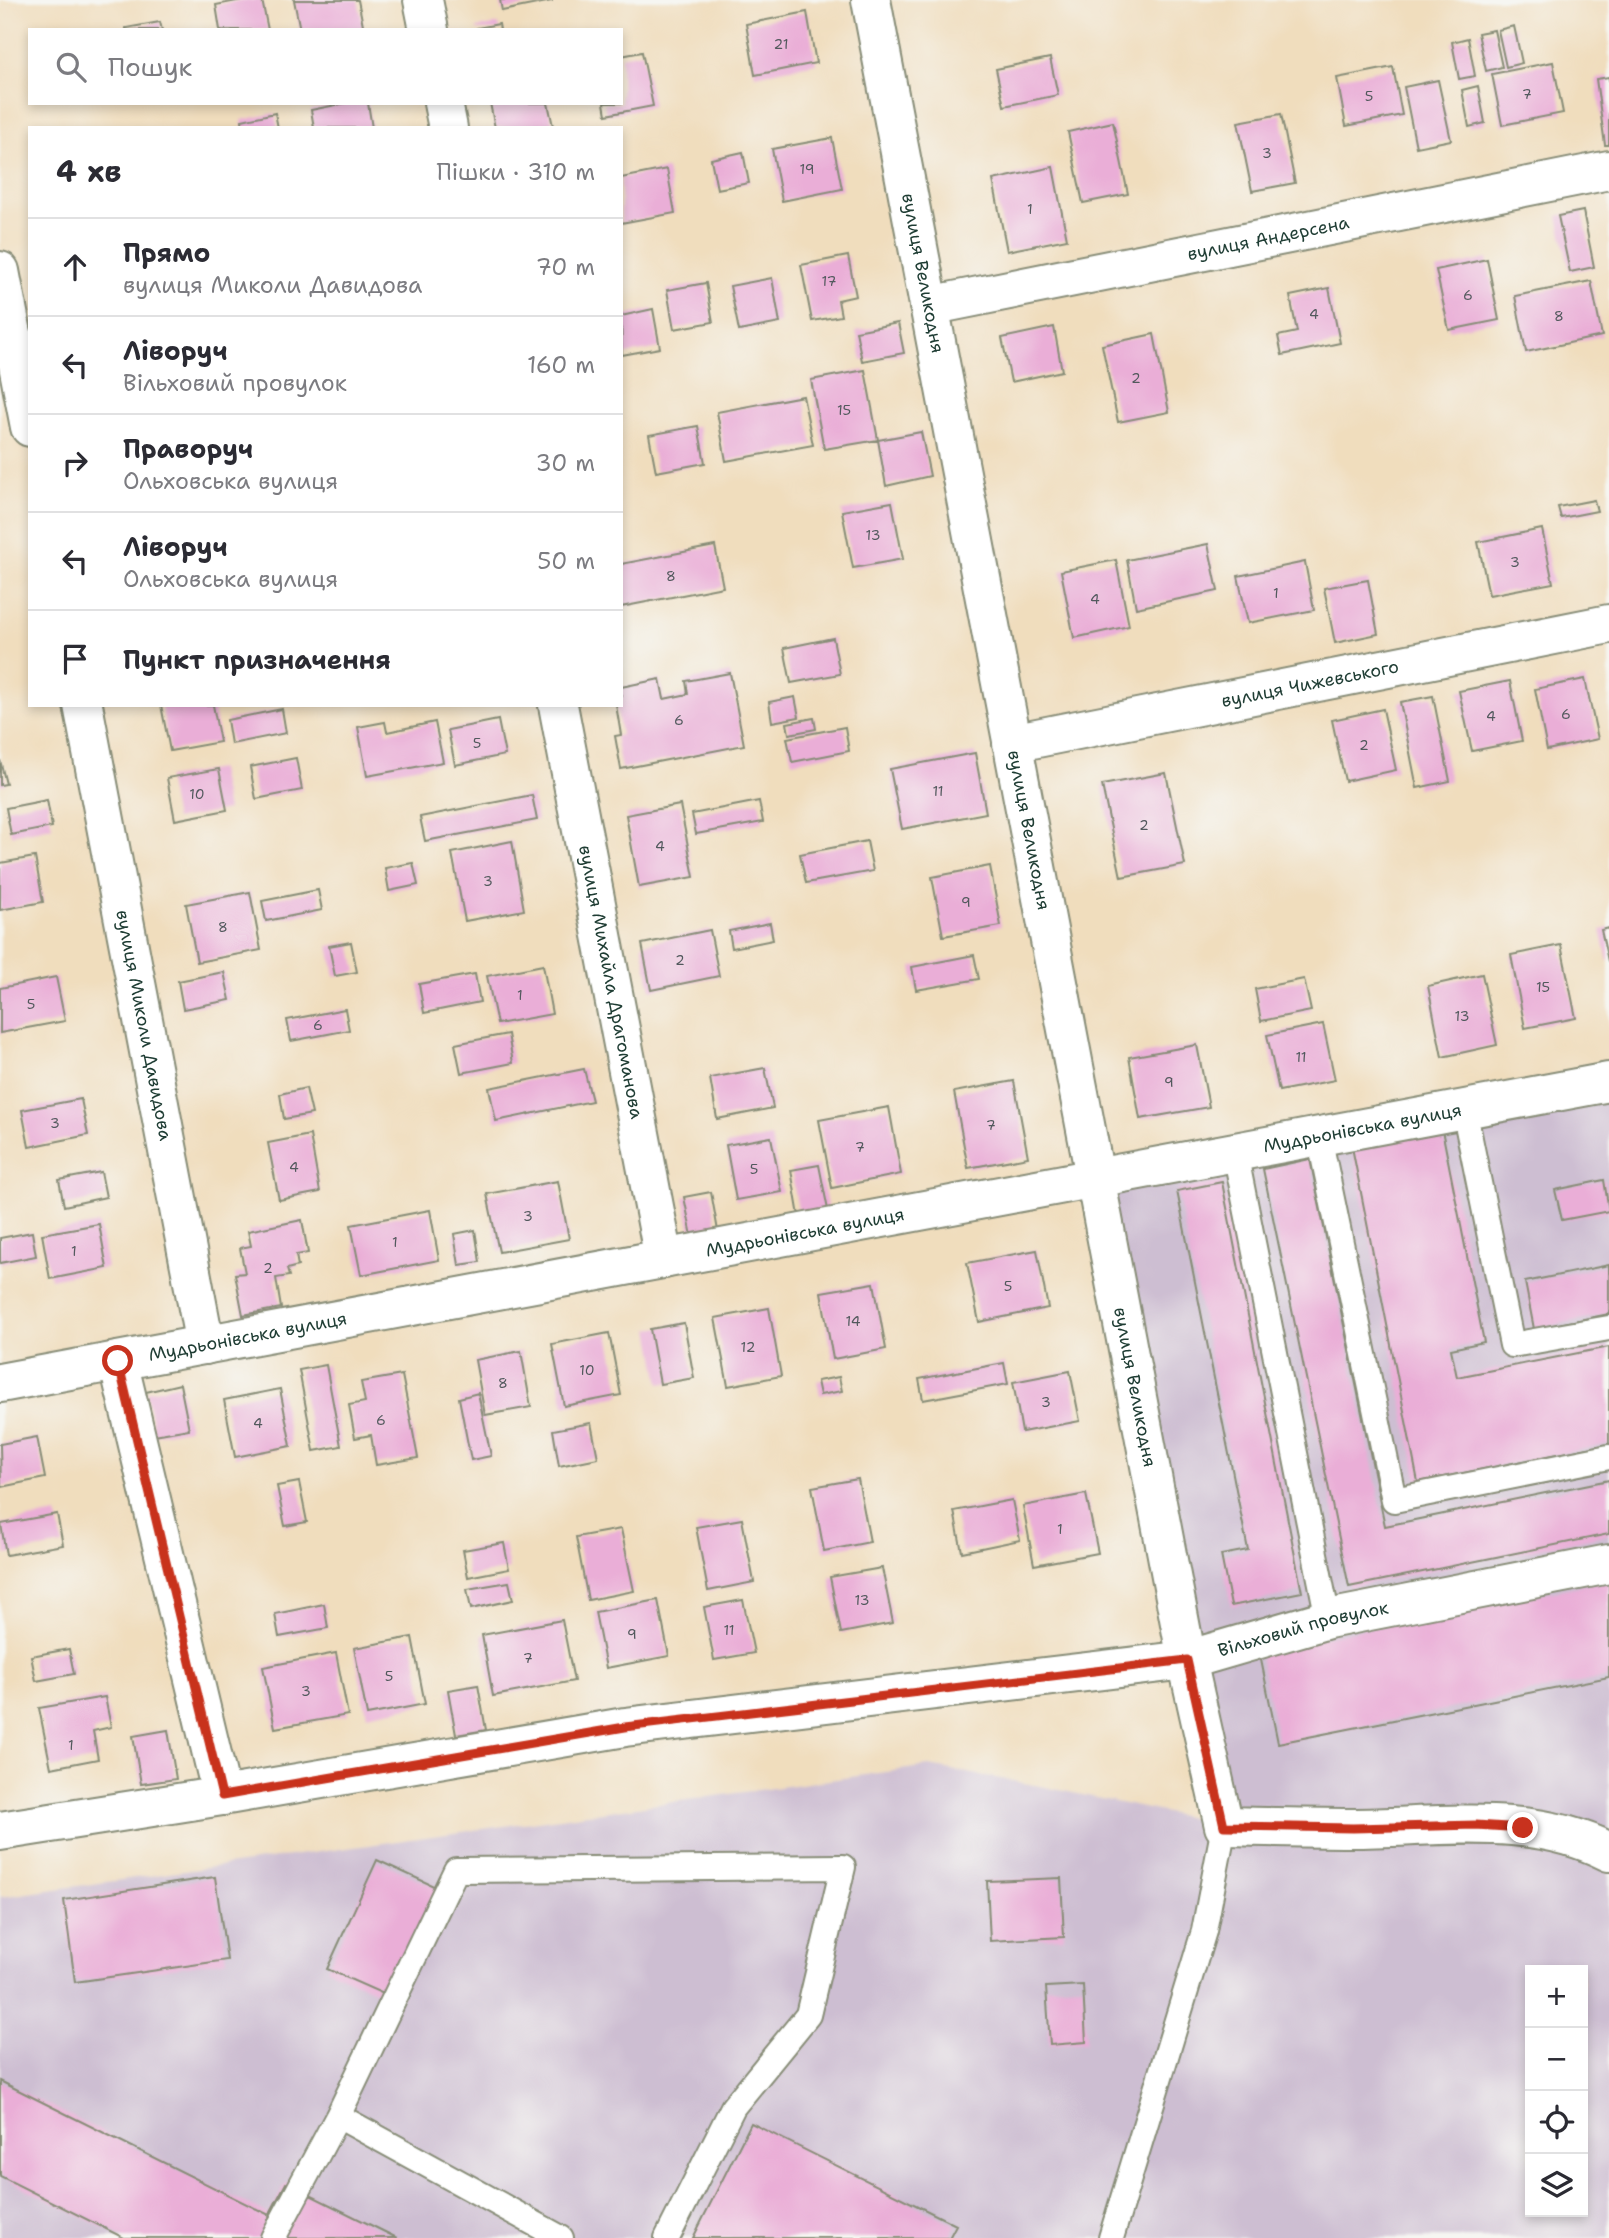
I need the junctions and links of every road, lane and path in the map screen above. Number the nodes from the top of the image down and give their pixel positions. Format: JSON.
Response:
{"nodes":[{"id":1,"x":424,"y":0,"type":"edge"},
{"id":2,"x":871,"y":0,"type":"edge"},
{"id":3,"x":429,"y":28,"type":"edge"},
{"id":4,"x":443,"y":105,"type":"edge"},
{"id":5,"x":448,"y":126,"type":"edge"},
{"id":6,"x":1609,"y":170,"type":"edge"},
{"id":7,"x":0,"y":271,"type":"edge"},
{"id":8,"x":929,"y":306,"type":"junction"},
{"id":9,"x":28,"y":417,"type":"edge"},
{"id":10,"x":1609,"y":624,"type":"edge"},
{"id":11,"x":83,"y":707,"type":"edge"},
{"id":12,"x":558,"y":707,"type":"edge"},
{"id":13,"x":1012,"y":743,"type":"junction"},
{"id":14,"x":1609,"y":1082,"type":"edge"},
{"id":15,"x":1464,"y":1109,"type":"junction"},
{"id":16,"x":1319,"y":1136,"type":"junction"},
{"id":17,"x":1235,"y":1152,"type":"junction"},
{"id":18,"x":1095,"y":1178,"type":"junction"},
{"id":19,"x":664,"y":1259,"type":"junction"},
{"id":20,"x":1609,"y":1328,"type":"edge"},
{"id":21,"x":205,"y":1345,"type":"junction"},
{"id":22,"x":118,"y":1361,"type":"junction"},
{"id":23,"x":0,"y":1383,"type":"edge"},
{"id":24,"x":1609,"y":1457,"type":"edge"},
{"id":25,"x":1609,"y":1564,"type":"edge"},
{"id":26,"x":1328,"y":1619,"type":"junction"},
{"id":27,"x":1187,"y":1660,"type":"junction"},
{"id":28,"x":222,"y":1796,"type":"junction"},
{"id":29,"x":1224,"y":1826,"type":"junction"},
{"id":30,"x":0,"y":1831,"type":"edge"},
{"id":31,"x":1609,"y":1852,"type":"edge"},
{"id":32,"x":338,"y":2116,"type":"junction"},
{"id":33,"x":273,"y":2238,"type":"edge"},
{"id":34,"x":561,"y":2238,"type":"edge"},
{"id":35,"x":667,"y":2238,"type":"edge"},
{"id":36,"x":1111,"y":2238,"type":"edge"}],
"edges":[{"from":1,"to":3,"type":"street"},
{"from":2,"to":8,"type":"street","name":"вулиця Великодня"},
{"from":4,"to":5,"type":"street"},
{"from":6,"to":8,"type":"street","name":"вулиця Андерсена"},
{"from":7,"to":9,"type":"street"},
{"from":8,"to":13,"type":"street","name":"вулиця Великодня"},
{"from":10,"to":13,"type":"street","name":"вулиця Чижевського"},
{"from":11,"to":21,"type":"street","name":"вулиця Миколи Давидова"},
{"from":12,"to":19,"type":"street","name":"вулиця Михайла Драгоманова"},
{"from":13,"to":18,"type":"street","name":"вулиця Великодня"},
{"from":14,"to":15,"type":"street","name":"Мудрьонівська вулиця"},
{"from":15,"to":16,"type":"street","name":"Мудрьонівська вулиця"},
{"from":15,"to":20,"type":"lane"},
{"from":16,"to":17,"type":"street","name":"Мудрьонівська вулиця"},
{"from":16,"to":24,"type":"lane"},
{"from":17,"to":18,"type":"street","name":"Мудрьонівська вулиця"},
{"from":17,"to":26,"type":"lane"},
{"from":18,"to":19,"type":"street","name":"Мудрьонівська вулиця"},
{"from":18,"to":27,"type":"street","name":"вулиця Великодня"},
{"from":19,"to":21,"type":"street","name":"Мудрьонівська вулиця"},
{"from":21,"to":22,"type":"street","name":"Мудрьонівська вулиця"},
{"from":22,"to":23,"type":"street","name":"Мудрьонівська вулиця"},
{"from":22,"to":28,"type":"street"},
{"from":25,"to":26,"type":"street","name":"Вільховий провулок"},
{"from":26,"to":27,"type":"street","name":"Вільховий провулок"},
{"from":27,"to":28,"type":"street","name":"Вільховий провулок"},
{"from":27,"to":29,"type":"street","name":"вулиця Великодня"},
{"from":28,"to":30,"type":"street","name":"Вільховий провулок"},
{"from":29,"to":31,"type":"street"},
{"from":29,"to":36,"type":"lane"},
{"from":32,"to":33,"type":"lane"},
{"from":32,"to":34,"type":"lane"},
{"from":32,"to":35,"type":"lane"}]}
